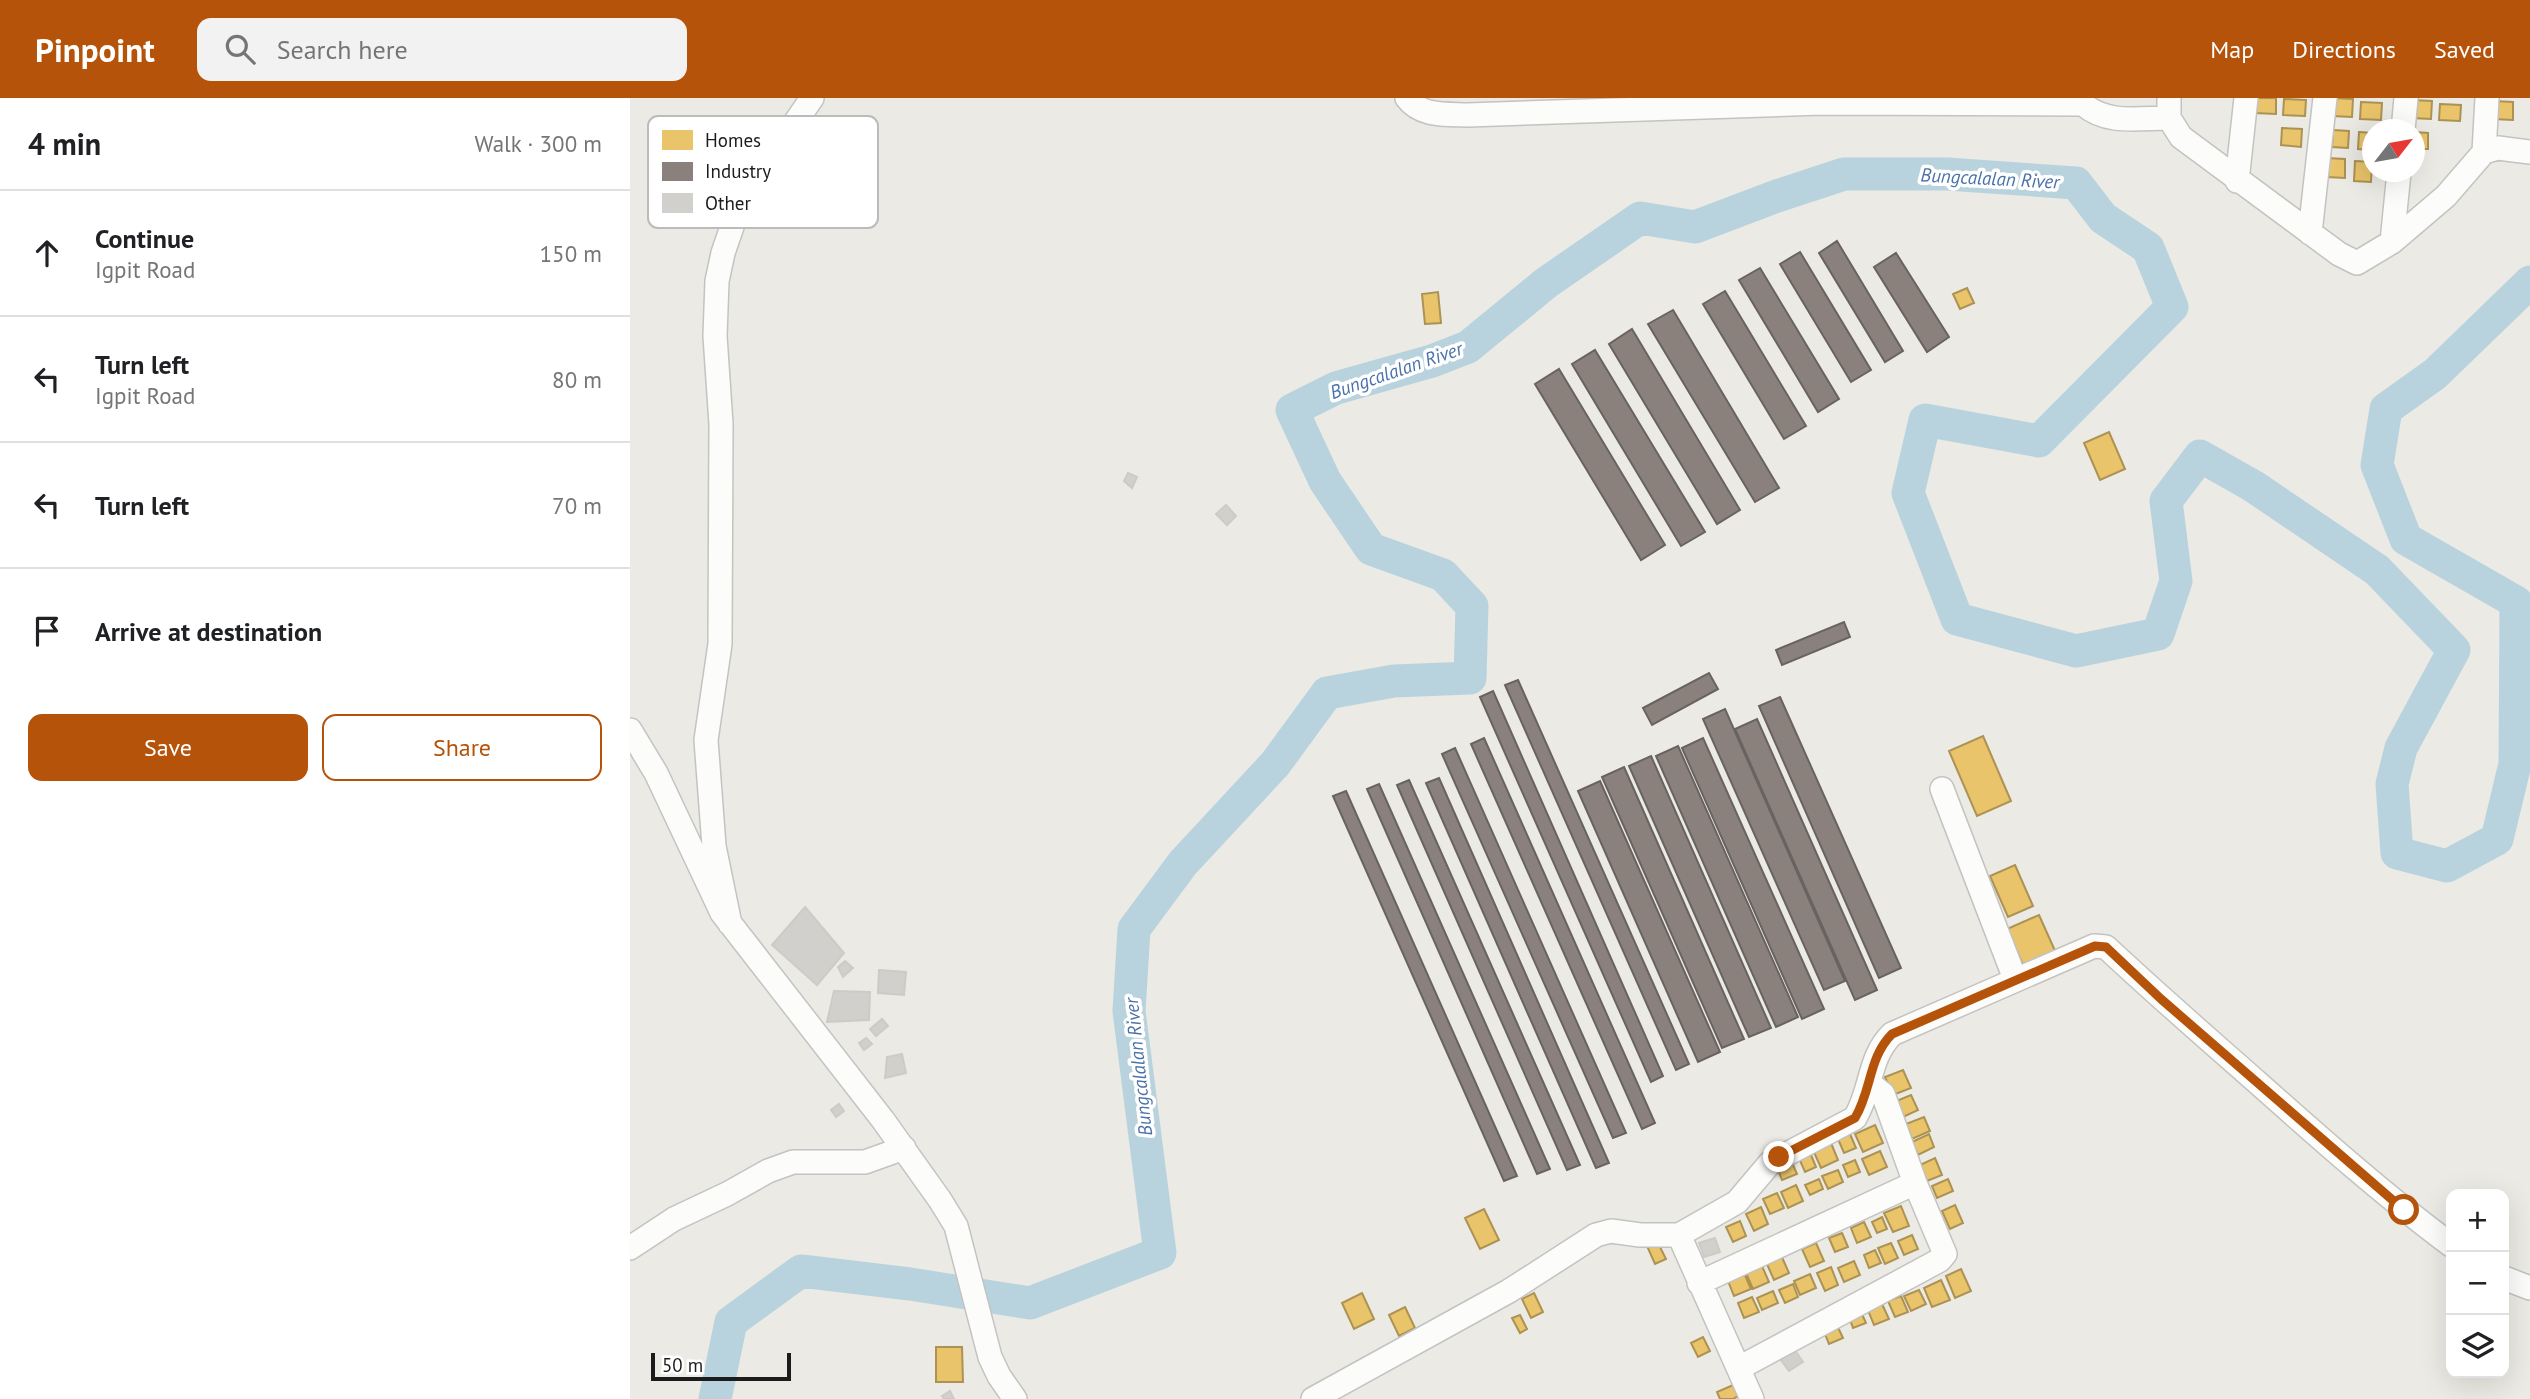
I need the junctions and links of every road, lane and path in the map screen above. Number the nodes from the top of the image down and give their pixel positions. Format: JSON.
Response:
{"nodes":[{"id":1,"x":812,"y":98,"type":"edge"},
{"id":2,"x":1407,"y":98,"type":"edge"},
{"id":3,"x":2246,"y":98,"type":"edge"},
{"id":4,"x":2325,"y":98,"type":"edge"},
{"id":5,"x":2406,"y":98,"type":"edge"},
{"id":6,"x":2487,"y":98,"type":"edge"},
{"id":7,"x":2083,"y":101,"type":"edge"},
{"id":8,"x":2169,"y":108,"type":"edge"},
{"id":9,"x":800,"y":116,"type":"edge"},
{"id":10,"x":2404,"y":119,"type":"edge"},
{"id":11,"x":2484,"y":152,"type":"junction"},
{"id":12,"x":2530,"y":152,"type":"edge"},
{"id":13,"x":2237,"y":181,"type":"junction"},
{"id":14,"x":2398,"y":182,"type":"edge"},
{"id":15,"x":732,"y":228,"type":"edge"},
{"id":16,"x":2310,"y":233,"type":"junction"},
{"id":17,"x":2392,"y":242,"type":"junction"},
{"id":18,"x":630,"y":730,"type":"edge"},
{"id":19,"x":1942,"y":789,"type":"dead end"},
{"id":20,"x":730,"y":924,"type":"junction"},
{"id":21,"x":2015,"y":979,"type":"junction"},
{"id":22,"x":1869,"y":1083,"type":"junction"},
{"id":23,"x":904,"y":1148,"type":"junction"},
{"id":24,"x":1915,"y":1183,"type":"junction"},
{"id":25,"x":1679,"y":1235,"type":"junction"},
{"id":26,"x":2446,"y":1241,"type":"edge"},
{"id":27,"x":630,"y":1248,"type":"edge"},
{"id":28,"x":2509,"y":1280,"type":"edge"},
{"id":29,"x":1699,"y":1283,"type":"junction"},
{"id":30,"x":2530,"y":1288,"type":"edge"},
{"id":31,"x":1739,"y":1368,"type":"junction"},
{"id":32,"x":1016,"y":1399,"type":"edge"},
{"id":33,"x":1313,"y":1399,"type":"edge"},
{"id":34,"x":1752,"y":1399,"type":"edge"}],
"edges":[{"from":1,"to":9,"type":"street"},
{"from":2,"to":7,"type":"street"},
{"from":3,"to":13,"type":"street"},
{"from":4,"to":16,"type":"street"},
{"from":5,"to":10,"type":"street"},
{"from":6,"to":11,"type":"street"},
{"from":7,"to":8,"type":"street"},
{"from":8,"to":13,"type":"street"},
{"from":11,"to":12,"type":"street"},
{"from":11,"to":17,"type":"street"},
{"from":13,"to":16,"type":"street"},
{"from":14,"to":17,"type":"street"},
{"from":15,"to":20,"type":"street"},
{"from":16,"to":17,"type":"street"},
{"from":18,"to":20,"type":"street"},
{"from":19,"to":21,"type":"street"},
{"from":20,"to":23,"type":"street"},
{"from":21,"to":22,"type":"street"},
{"from":21,"to":26,"type":"street"},
{"from":22,"to":24,"type":"street"},
{"from":22,"to":25,"type":"street"},
{"from":23,"to":27,"type":"street"},
{"from":23,"to":32,"type":"street"},
{"from":24,"to":29,"type":"street"},
{"from":24,"to":31,"type":"street"},
{"from":25,"to":29,"type":"street"},
{"from":25,"to":33,"type":"street"},
{"from":28,"to":30,"type":"street"},
{"from":29,"to":31,"type":"street"},
{"from":31,"to":34,"type":"street"}]}
